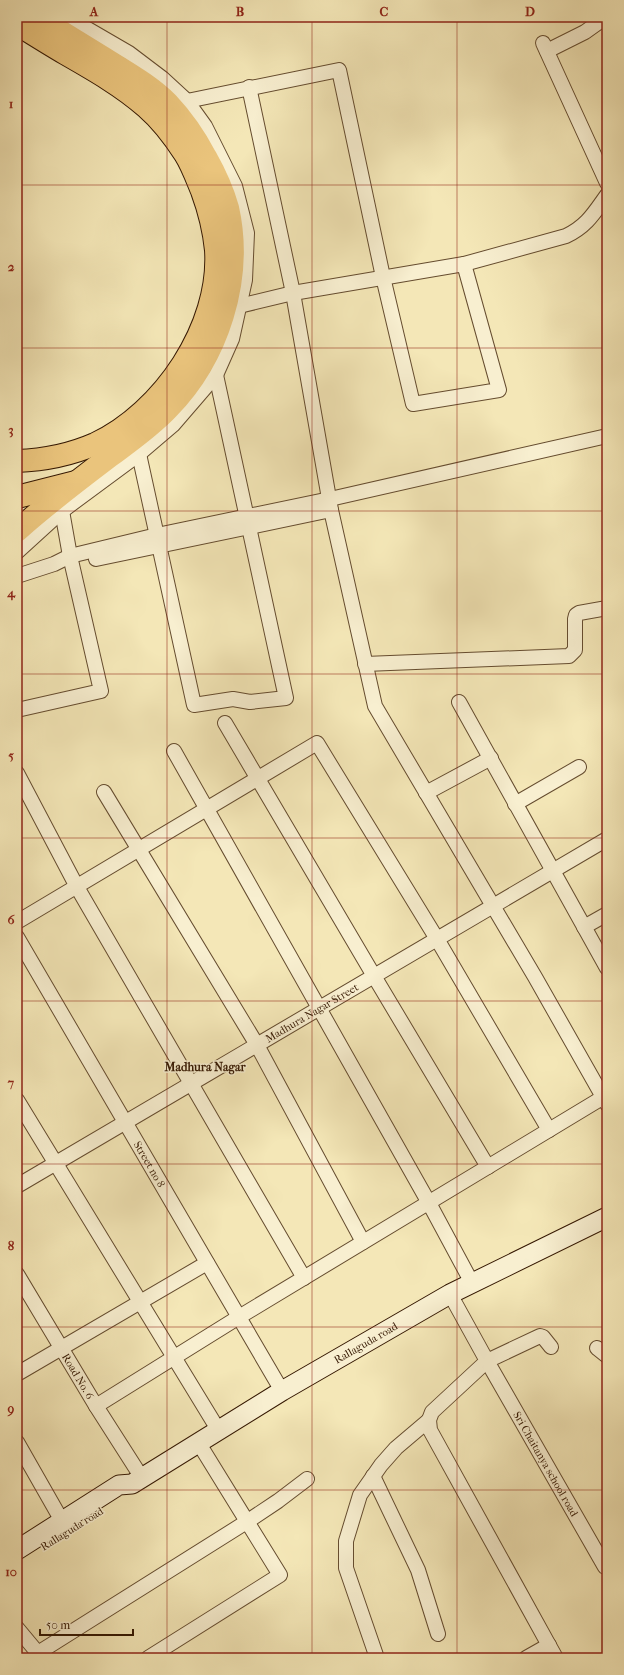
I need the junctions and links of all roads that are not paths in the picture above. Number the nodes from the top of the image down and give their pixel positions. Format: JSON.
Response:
{"nodes":[{"id":1,"x":38,"y":17,"type":"edge"},
{"id":2,"x":67,"y":17,"type":"edge"},
{"id":3,"x":606,"y":17,"type":"edge"},
{"id":4,"x":17,"y":24,"type":"edge"},
{"id":5,"x":249,"y":87,"type":"junction"},
{"id":6,"x":187,"y":101,"type":"junction"},
{"id":7,"x":607,"y":183,"type":"edge"},
{"id":8,"x":607,"y":195,"type":"edge"},
{"id":9,"x":464,"y":264,"type":"junction"},
{"id":10,"x":383,"y":277,"type":"junction"},
{"id":11,"x":293,"y":293,"type":"junction"},
{"id":12,"x":239,"y":306,"type":"junction"},
{"id":13,"x":216,"y":375,"type":"junction"},
{"id":14,"x":607,"y":436,"type":"edge"},
{"id":15,"x":139,"y":454,"type":"junction"},
{"id":16,"x":17,"y":461,"type":"edge"},
{"id":17,"x":76,"y":482,"type":"junction"},
{"id":18,"x":22,"y":495,"type":"edge"},
{"id":19,"x":331,"y":505,"type":"junction"},
{"id":20,"x":62,"y":511,"type":"junction"},
{"id":21,"x":248,"y":522,"type":"junction"},
{"id":22,"x":17,"y":531,"type":"edge"},
{"id":23,"x":158,"y":540,"type":"junction"},
{"id":24,"x":17,"y":552,"type":"edge"},
{"id":25,"x":71,"y":560,"type":"junction"},
{"id":26,"x":17,"y":576,"type":"edge"},
{"id":27,"x":607,"y":608,"type":"edge"},
{"id":28,"x":365,"y":664,"type":"junction"},
{"id":29,"x":459,"y":702,"type":"dead end"},
{"id":30,"x":17,"y":710,"type":"edge"},
{"id":31,"x":225,"y":723,"type":"dead end"},
{"id":32,"x":174,"y":751,"type":"dead end"},
{"id":33,"x":491,"y":758,"type":"junction"},
{"id":34,"x":579,"y":767,"type":"dead end"},
{"id":35,"x":17,"y":773,"type":"edge"},
{"id":36,"x":257,"y":778,"type":"junction"},
{"id":37,"x":104,"y":792,"type":"dead end"},
{"id":38,"x":426,"y":793,"type":"junction"},
{"id":39,"x":515,"y":804,"type":"junction"},
{"id":40,"x":207,"y":809,"type":"junction"},
{"id":41,"x":607,"y":839,"type":"edge"},
{"id":42,"x":139,"y":849,"type":"junction"},
{"id":43,"x":553,"y":871,"type":"junction"},
{"id":44,"x":77,"y":887,"type":"junction"},
{"id":45,"x":493,"y":906,"type":"junction"},
{"id":46,"x":607,"y":914,"type":"edge"},
{"id":47,"x":17,"y":922,"type":"edge"},
{"id":48,"x":584,"y":927,"type":"junction"},
{"id":49,"x":17,"y":937,"type":"edge"},
{"id":50,"x":437,"y":939,"type":"junction"},
{"id":51,"x":607,"y":968,"type":"edge"},
{"id":52,"x":374,"y":976,"type":"junction"},
{"id":53,"x":319,"y":1008,"type":"junction"},
{"id":54,"x":257,"y":1045,"type":"junction"},
{"id":55,"x":191,"y":1084,"type":"junction"},
{"id":56,"x":606,"y":1099,"type":"edge"},
{"id":57,"x":17,"y":1100,"type":"edge"},
{"id":58,"x":125,"y":1123,"type":"junction"},
{"id":59,"x":549,"y":1130,"type":"junction"},
{"id":60,"x":56,"y":1164,"type":"junction"},
{"id":61,"x":488,"y":1167,"type":"junction"},
{"id":62,"x":17,"y":1186,"type":"edge"},
{"id":63,"x":429,"y":1203,"type":"junction"},
{"id":64,"x":606,"y":1218,"type":"edge"},
{"id":65,"x":363,"y":1242,"type":"junction"},
{"id":66,"x":207,"y":1263,"type":"junction"},
{"id":67,"x":17,"y":1274,"type":"edge"},
{"id":68,"x":304,"y":1278,"type":"junction"},
{"id":69,"x":472,"y":1283,"type":"junction"},
{"id":70,"x":450,"y":1294,"type":"junction"},
{"id":71,"x":140,"y":1302,"type":"junction"},
{"id":72,"x":239,"y":1317,"type":"junction"},
{"id":73,"x":551,"y":1347,"type":"dead end"},
{"id":74,"x":62,"y":1348,"type":"junction"},
{"id":75,"x":175,"y":1357,"type":"junction"},
{"id":76,"x":487,"y":1361,"type":"junction"},
{"id":77,"x":17,"y":1374,"type":"edge"},
{"id":78,"x":282,"y":1391,"type":"junction"},
{"id":79,"x":96,"y":1406,"type":"junction"},
{"id":80,"x":429,"y":1420,"type":"junction"},
{"id":81,"x":219,"y":1431,"type":"junction"},
{"id":82,"x":17,"y":1442,"type":"edge"},
{"id":83,"x":198,"y":1442,"type":"junction"},
{"id":84,"x":373,"y":1476,"type":"junction"},
{"id":85,"x":307,"y":1479,"type":"dead end"},
{"id":86,"x":130,"y":1485,"type":"junction"},
{"id":87,"x":62,"y":1521,"type":"junction"},
{"id":88,"x":248,"y":1521,"type":"junction"},
{"id":89,"x":17,"y":1550,"type":"edge"},
{"id":90,"x":17,"y":1563,"type":"edge"},
{"id":91,"x":604,"y":1567,"type":"dead end"},
{"id":92,"x":17,"y":1628,"type":"edge"},
{"id":93,"x":438,"y":1634,"type":"dead end"},
{"id":94,"x":550,"y":1645,"type":"junction"},
{"id":95,"x":40,"y":1656,"type":"edge"},
{"id":96,"x":148,"y":1658,"type":"edge"},
{"id":97,"x":378,"y":1658,"type":"edge"},
{"id":98,"x":526,"y":1658,"type":"edge"},
{"id":99,"x":556,"y":1658,"type":"edge"}],
"edges":[{"from":1,"to":17,"type":"main road"},
{"from":2,"to":6,"type":"street"},
{"from":3,"to":7,"type":"street"},
{"from":4,"to":16,"type":"main road"},
{"from":5,"to":6,"type":"street"},
{"from":5,"to":10,"type":"street"},
{"from":5,"to":11,"type":"street"},
{"from":6,"to":12,"type":"street"},
{"from":8,"to":9,"type":"street"},
{"from":9,"to":10,"type":"street"},
{"from":9,"to":10,"type":"street"},
{"from":10,"to":11,"type":"street"},
{"from":11,"to":12,"type":"street"},
{"from":11,"to":19,"type":"street"},
{"from":12,"to":13,"type":"street"},
{"from":13,"to":15,"type":"street"},
{"from":13,"to":21,"type":"street"},
{"from":14,"to":19,"type":"street"},
{"from":15,"to":20,"type":"street"},
{"from":15,"to":23,"type":"street"},
{"from":17,"to":18,"type":"main road"},
{"from":17,"to":22,"type":"main road"},
{"from":19,"to":21,"type":"street"},
{"from":19,"to":28,"type":"street"},
{"from":20,"to":24,"type":"street"},
{"from":20,"to":25,"type":"street"},
{"from":21,"to":23,"type":"street"},
{"from":21,"to":23,"type":"street"},
{"from":23,"to":25,"type":"street"},
{"from":25,"to":26,"type":"street"},
{"from":25,"to":30,"type":"street"},
{"from":27,"to":28,"type":"street"},
{"from":28,"to":38,"type":"street"},
{"from":29,"to":33,"type":"street"},
{"from":31,"to":36,"type":"street"},
{"from":32,"to":40,"type":"street"},
{"from":33,"to":38,"type":"street"},
{"from":33,"to":39,"type":"street"},
{"from":34,"to":39,"type":"street"},
{"from":35,"to":44,"type":"street"},
{"from":36,"to":40,"type":"street"},
{"from":36,"to":50,"type":"street"},
{"from":36,"to":52,"type":"street"},
{"from":37,"to":42,"type":"street"},
{"from":38,"to":45,"type":"street"},
{"from":39,"to":43,"type":"street"},
{"from":40,"to":42,"type":"street"},
{"from":40,"to":53,"type":"street"},
{"from":41,"to":43,"type":"street","name":"Madhura Nagar Street"},
{"from":42,"to":44,"type":"street"},
{"from":42,"to":54,"type":"street"},
{"from":43,"to":45,"type":"street","name":"Madhura Nagar Street"},
{"from":43,"to":48,"type":"street"},
{"from":44,"to":47,"type":"street"},
{"from":44,"to":55,"type":"street"},
{"from":45,"to":50,"type":"street","name":"Madhura Nagar Street"},
{"from":45,"to":56,"type":"street"},
{"from":46,"to":48,"type":"street"},
{"from":48,"to":51,"type":"street"},
{"from":49,"to":58,"type":"street","name":"Street no 8"},
{"from":50,"to":52,"type":"street","name":"Madhura Nagar Street"},
{"from":50,"to":59,"type":"street"},
{"from":52,"to":53,"type":"street","name":"Madhura Nagar Street"},
{"from":52,"to":61,"type":"street"},
{"from":53,"to":54,"type":"street","name":"Madhura Nagar Street"},
{"from":53,"to":63,"type":"street"},
{"from":54,"to":55,"type":"street","name":"Madhura Nagar Street"},
{"from":54,"to":65,"type":"street"},
{"from":55,"to":58,"type":"street","name":"Madhura Nagar Street"},
{"from":55,"to":68,"type":"street"},
{"from":56,"to":59,"type":"street"},
{"from":57,"to":60,"type":"street"},
{"from":58,"to":60,"type":"street","name":"Madhura Nagar Street"},
{"from":58,"to":66,"type":"street","name":"Street no 8"},
{"from":59,"to":61,"type":"street"},
{"from":60,"to":62,"type":"street","name":"Madhura Nagar Street"},
{"from":60,"to":71,"type":"street"},
{"from":61,"to":63,"type":"street"},
{"from":63,"to":65,"type":"street"},
{"from":63,"to":69,"type":"street"},
{"from":64,"to":69,"type":"main road","name":"Rallaguda road"},
{"from":65,"to":68,"type":"street"},
{"from":66,"to":71,"type":"street"},
{"from":66,"to":72,"type":"street","name":"Street no 8"},
{"from":67,"to":74,"type":"street","name":"Road No. 6"},
{"from":68,"to":72,"type":"street"},
{"from":69,"to":70,"type":"main road","name":"Rallaguda road"},
{"from":70,"to":76,"type":"street","name":"Sri Chaitanya school road"},
{"from":70,"to":78,"type":"main road","name":"Rallaguda road"},
{"from":71,"to":74,"type":"street"},
{"from":71,"to":75,"type":"street"},
{"from":72,"to":75,"type":"street"},
{"from":72,"to":78,"type":"street","name":"Street no 8"},
{"from":73,"to":76,"type":"street"},
{"from":74,"to":77,"type":"street"},
{"from":74,"to":79,"type":"street","name":"Road No. 6"},
{"from":75,"to":79,"type":"street"},
{"from":75,"to":81,"type":"street"},
{"from":76,"to":80,"type":"street"},
{"from":76,"to":91,"type":"street","name":"Sri Chaitanya school road"},
{"from":78,"to":81,"type":"main road","name":"Rallaguda road"},
{"from":79,"to":86,"type":"street","name":"Road No. 6"},
{"from":80,"to":84,"type":"street"},
{"from":80,"to":94,"type":"street"},
{"from":81,"to":83,"type":"main road","name":"Rallaguda road"},
{"from":82,"to":87,"type":"street"},
{"from":83,"to":86,"type":"main road","name":"Rallaguda road"},
{"from":83,"to":88,"type":"street"},
{"from":84,"to":93,"type":"street"},
{"from":84,"to":97,"type":"street"},
{"from":85,"to":88,"type":"street"},
{"from":86,"to":87,"type":"main road","name":"Rallaguda road"},
{"from":86,"to":90,"type":"main road","name":"Rallaguda road"},
{"from":87,"to":89,"type":"main road","name":"Rallaguda road"},
{"from":88,"to":95,"type":"street"},
{"from":88,"to":96,"type":"street"},
{"from":92,"to":95,"type":"street"},
{"from":94,"to":98,"type":"street"},
{"from":94,"to":99,"type":"street"}]}
